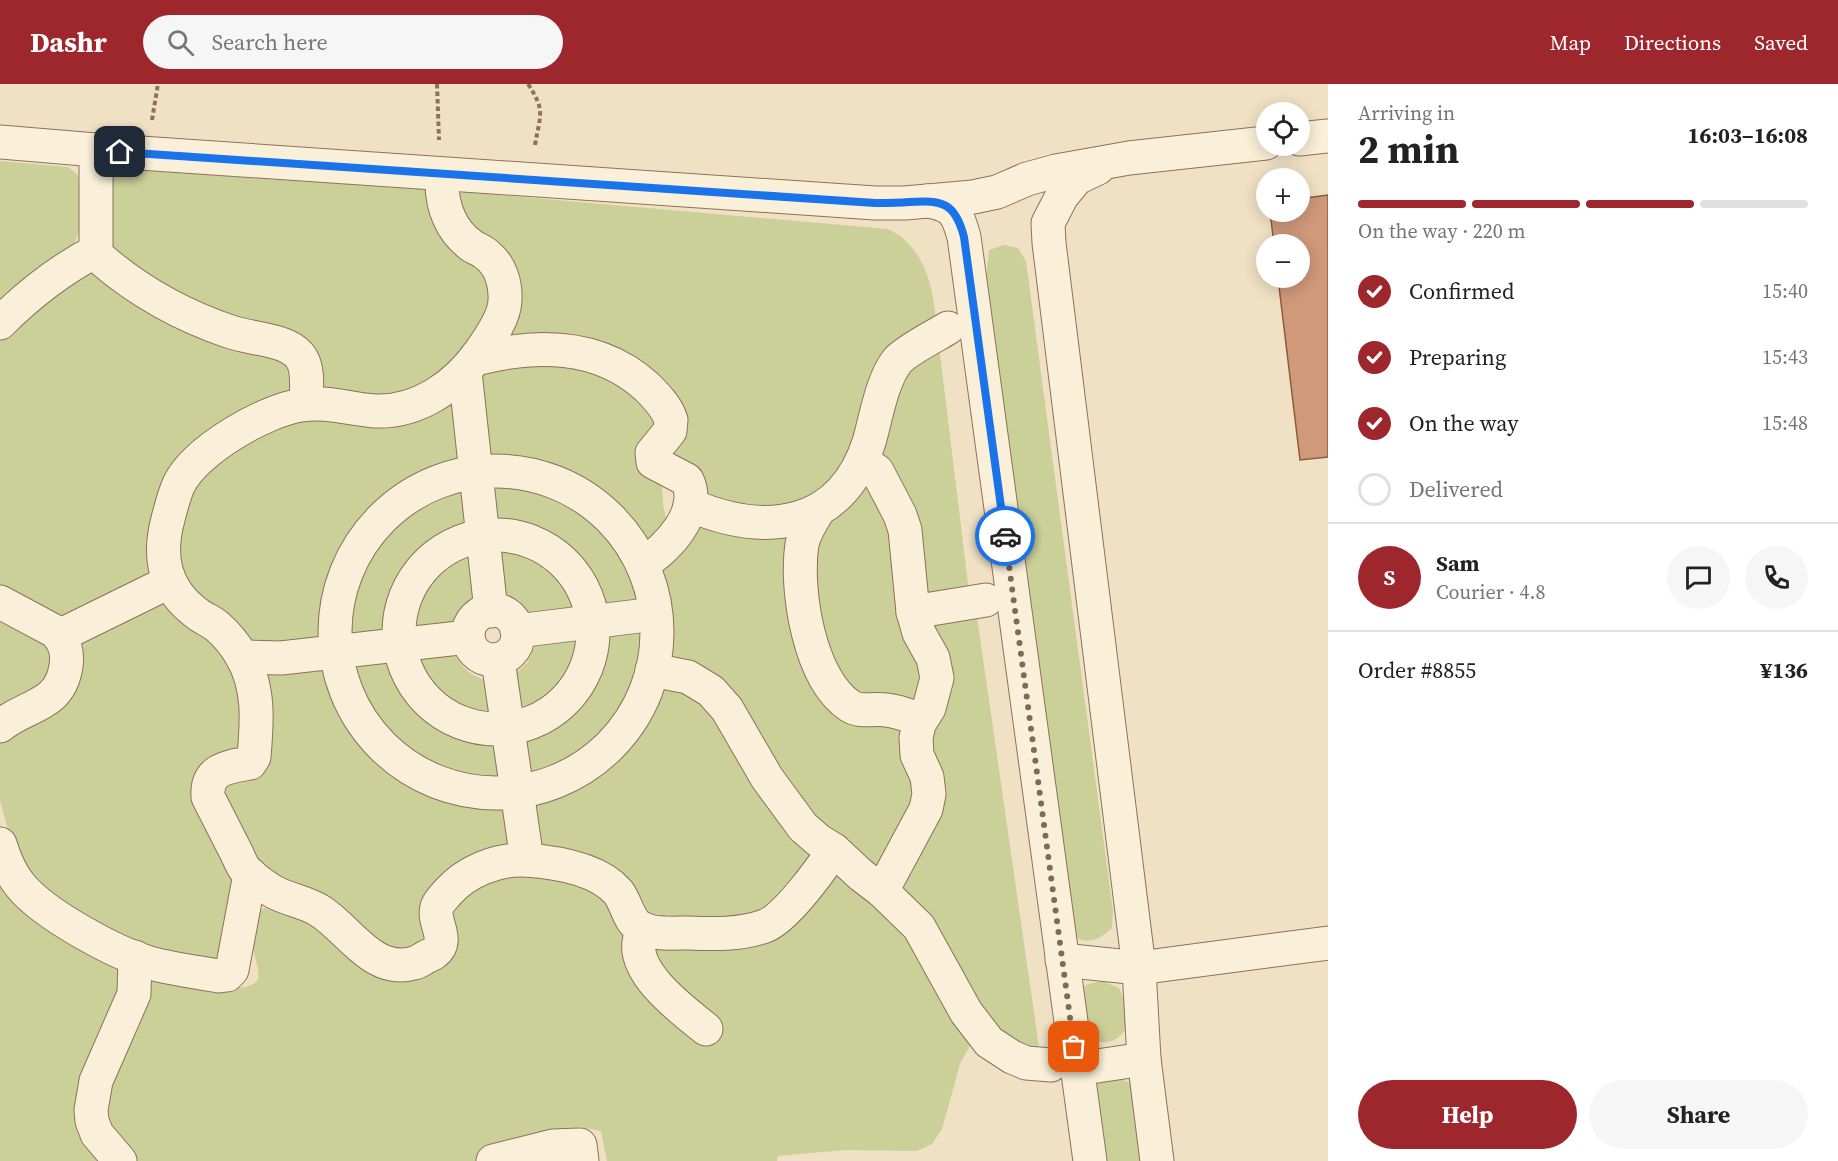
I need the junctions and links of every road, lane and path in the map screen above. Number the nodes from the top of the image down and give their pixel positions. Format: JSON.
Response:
{"nodes":[{"id":1,"x":158,"y":84,"type":"edge"},
{"id":2,"x":437,"y":84,"type":"edge"},
{"id":3,"x":528,"y":84,"type":"edge"},
{"id":4,"x":152,"y":124,"type":"dead end"},
{"id":5,"x":1328,"y":135,"type":"edge"},
{"id":6,"x":1310,"y":137,"type":"edge"},
{"id":7,"x":0,"y":142,"type":"edge"},
{"id":8,"x":1256,"y":143,"type":"edge"},
{"id":9,"x":439,"y":144,"type":"dead end"},
{"id":10,"x":96,"y":150,"type":"junction"},
{"id":11,"x":534,"y":151,"type":"dead end"},
{"id":12,"x":1129,"y":158,"type":"junction"},
{"id":13,"x":442,"y":183,"type":"dead end"},
{"id":14,"x":977,"y":204,"type":"junction"},
{"id":15,"x":1049,"y":243,"type":"junction"},
{"id":16,"x":96,"y":251,"type":"junction"},
{"id":17,"x":0,"y":323,"type":"edge"},
{"id":18,"x":948,"y":328,"type":"dead end"},
{"id":19,"x":470,"y":366,"type":"junction"},
{"id":20,"x":306,"y":404,"type":"junction"},
{"id":21,"x":862,"y":461,"type":"junction"},
{"id":22,"x":476,"y":471,"type":"junction"},
{"id":23,"x":690,"y":505,"type":"junction"},
{"id":24,"x":818,"y":511,"type":"junction"},
{"id":25,"x":483,"y":535,"type":"junction"},
{"id":26,"x":642,"y":564,"type":"junction"},
{"id":27,"x":169,"y":582,"type":"junction"},
{"id":28,"x":986,"y":600,"type":"dead end"},
{"id":29,"x":0,"y":602,"type":"edge"},
{"id":30,"x":491,"y":611,"type":"junction"},
{"id":31,"x":913,"y":612,"type":"junction"},
{"id":32,"x":655,"y":614,"type":"junction"},
{"id":33,"x":593,"y":622,"type":"junction"},
{"id":34,"x":517,"y":631,"type":"junction"},
{"id":35,"x":59,"y":636,"type":"junction"},
{"id":36,"x":468,"y":637,"type":"junction"},
{"id":37,"x":399,"y":645,"type":"junction"},
{"id":38,"x":336,"y":653,"type":"junction"},
{"id":39,"x":242,"y":657,"type":"junction"},
{"id":40,"x":498,"y":660,"type":"junction"},
{"id":41,"x":652,"y":670,"type":"junction"},
{"id":42,"x":921,"y":720,"type":"junction"},
{"id":43,"x":0,"y":726,"type":"edge"},
{"id":44,"x":507,"y":729,"type":"junction"},
{"id":45,"x":516,"y":791,"type":"junction"},
{"id":46,"x":0,"y":844,"type":"edge"},
{"id":47,"x":834,"y":850,"type":"junction"},
{"id":48,"x":527,"y":861,"type":"junction"},
{"id":49,"x":249,"y":874,"type":"junction"},
{"id":50,"x":9,"y":882,"type":"edge"},
{"id":51,"x":882,"y":891,"type":"junction"},
{"id":52,"x":644,"y":929,"type":"junction"},
{"id":53,"x":1328,"y":943,"type":"edge"},
{"id":54,"x":135,"y":957,"type":"junction"},
{"id":55,"x":1062,"y":960,"type":"junction"},
{"id":56,"x":1139,"y":968,"type":"junction"},
{"id":57,"x":706,"y":1029,"type":"dead end"},
{"id":58,"x":1144,"y":1059,"type":"junction"},
{"id":59,"x":1064,"y":1067,"type":"junction"},
{"id":60,"x":581,"y":1153,"type":"edge"},
{"id":61,"x":120,"y":1161,"type":"edge"},
{"id":62,"x":494,"y":1161,"type":"edge"},
{"id":63,"x":1090,"y":1161,"type":"edge"},
{"id":64,"x":1157,"y":1161,"type":"edge"}],
"edges":[{"from":1,"to":4,"type":"path"},
{"from":2,"to":9,"type":"path"},
{"from":3,"to":11,"type":"path"},
{"from":5,"to":6,"type":"street"},
{"from":7,"to":10,"type":"street"},
{"from":8,"to":12,"type":"street"},
{"from":10,"to":14,"type":"street"},
{"from":10,"to":16,"type":"street"},
{"from":12,"to":14,"type":"street"},
{"from":12,"to":15,"type":"street"},
{"from":13,"to":19,"type":"street"},
{"from":14,"to":15,"type":"street"},
{"from":14,"to":55,"type":"street"},
{"from":15,"to":56,"type":"street"},
{"from":16,"to":17,"type":"street"},
{"from":16,"to":20,"type":"street"},
{"from":18,"to":21,"type":"street"},
{"from":19,"to":20,"type":"street"},
{"from":19,"to":22,"type":"street"},
{"from":19,"to":23,"type":"street"},
{"from":20,"to":27,"type":"street"},
{"from":21,"to":24,"type":"street"},
{"from":21,"to":31,"type":"street"},
{"from":22,"to":25,"type":"street"},
{"from":22,"to":26,"type":"street"},
{"from":22,"to":38,"type":"street"},
{"from":23,"to":24,"type":"street"},
{"from":23,"to":26,"type":"street"},
{"from":24,"to":42,"type":"street"},
{"from":25,"to":30,"type":"street"},
{"from":25,"to":33,"type":"street"},
{"from":25,"to":37,"type":"street"},
{"from":26,"to":32,"type":"street"},
{"from":27,"to":35,"type":"street"},
{"from":27,"to":39,"type":"street"},
{"from":28,"to":31,"type":"street"},
{"from":29,"to":35,"type":"street"},
{"from":30,"to":34,"type":"street"},
{"from":30,"to":36,"type":"street"},
{"from":31,"to":42,"type":"street"},
{"from":32,"to":33,"type":"street"},
{"from":32,"to":41,"type":"street"},
{"from":33,"to":34,"type":"street"},
{"from":33,"to":44,"type":"street"},
{"from":34,"to":40,"type":"street"},
{"from":35,"to":43,"type":"street"},
{"from":36,"to":37,"type":"street"},
{"from":36,"to":40,"type":"street"},
{"from":37,"to":38,"type":"street"},
{"from":37,"to":44,"type":"street"},
{"from":38,"to":39,"type":"street"},
{"from":38,"to":45,"type":"street"},
{"from":39,"to":49,"type":"street"},
{"from":40,"to":44,"type":"street"},
{"from":41,"to":45,"type":"street"},
{"from":41,"to":47,"type":"street"},
{"from":42,"to":51,"type":"street"},
{"from":44,"to":45,"type":"street"},
{"from":45,"to":48,"type":"street"},
{"from":46,"to":50,"type":"street"},
{"from":47,"to":51,"type":"street"},
{"from":47,"to":52,"type":"street"},
{"from":48,"to":49,"type":"street"},
{"from":48,"to":52,"type":"street"},
{"from":49,"to":54,"type":"street"},
{"from":50,"to":54,"type":"street"},
{"from":51,"to":59,"type":"street"},
{"from":52,"to":57,"type":"street"},
{"from":53,"to":56,"type":"street"},
{"from":54,"to":61,"type":"street"},
{"from":55,"to":56,"type":"street"},
{"from":55,"to":59,"type":"street"},
{"from":56,"to":58,"type":"street"},
{"from":58,"to":59,"type":"street"},
{"from":58,"to":64,"type":"street"},
{"from":59,"to":63,"type":"street"},
{"from":60,"to":62,"type":"street"}]}
